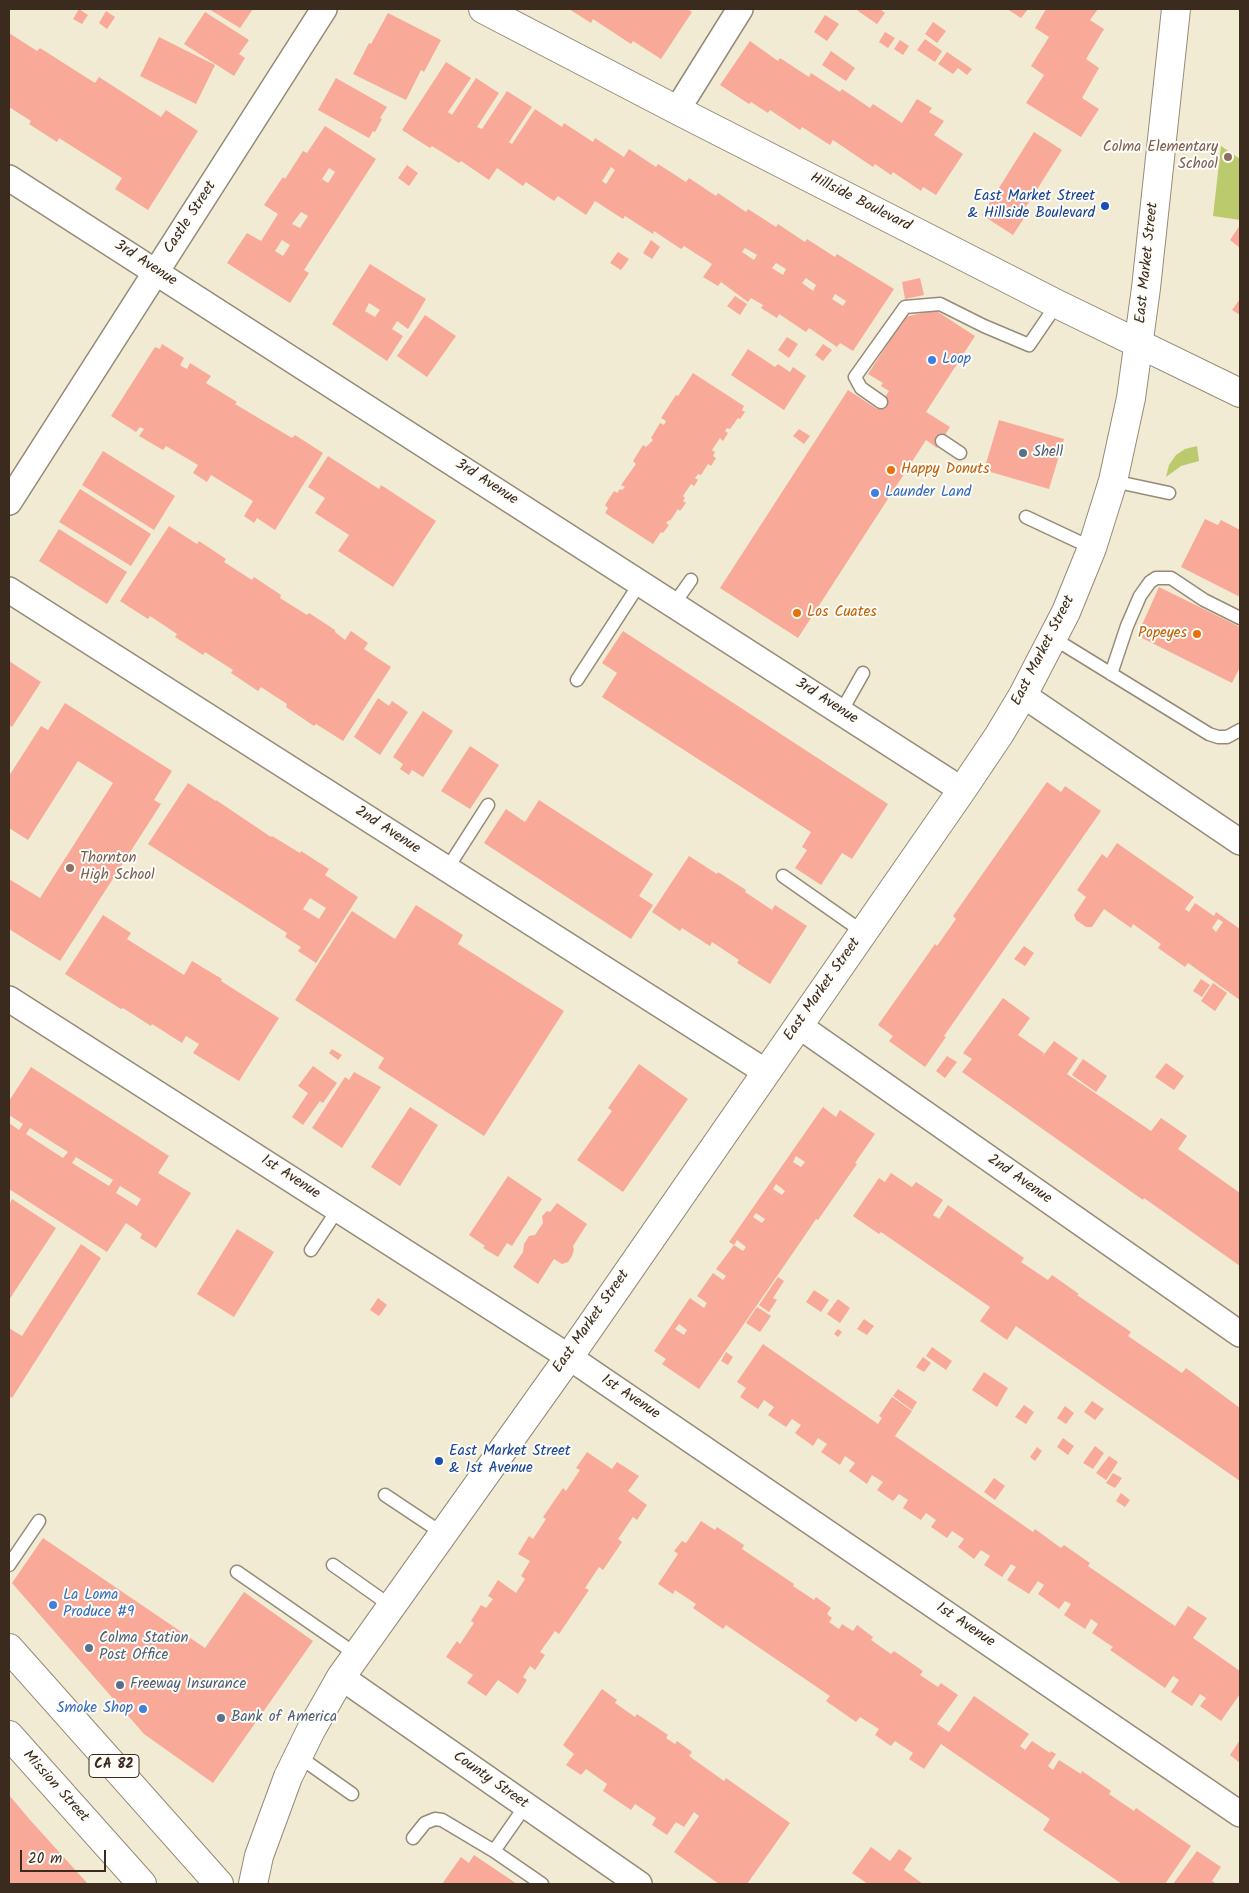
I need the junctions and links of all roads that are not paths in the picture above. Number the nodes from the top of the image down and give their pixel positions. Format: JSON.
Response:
{"nodes":[{"id":1,"x":324,"y":9,"type":"edge"},
{"id":2,"x":483,"y":9,"type":"edge"},
{"id":3,"x":740,"y":9,"type":"edge"},
{"id":4,"x":1176,"y":9,"type":"edge"},
{"id":5,"x":677,"y":110,"type":"junction"},
{"id":6,"x":9,"y":178,"type":"edge"},
{"id":7,"x":156,"y":272,"type":"junction"},
{"id":8,"x":1057,"y":304,"type":"junction"},
{"id":9,"x":1139,"y":344,"type":"junction"},
{"id":10,"x":1240,"y":393,"type":"edge"},
{"id":11,"x":881,"y":402,"type":"dead end"},
{"id":12,"x":942,"y":440,"type":"dead end"},
{"id":13,"x":960,"y":453,"type":"dead end"},
{"id":14,"x":1113,"y":481,"type":"junction"},
{"id":15,"x":1169,"y":493,"type":"dead end"},
{"id":16,"x":9,"y":502,"type":"edge"},
{"id":17,"x":1026,"y":517,"type":"dead end"},
{"id":18,"x":1092,"y":548,"type":"junction"},
{"id":19,"x":691,"y":580,"type":"dead end"},
{"id":20,"x":640,"y":583,"type":"junction"},
{"id":21,"x":9,"y":590,"type":"edge"},
{"id":22,"x":674,"y":604,"type":"junction"},
{"id":23,"x":1240,"y":618,"type":"edge"},
{"id":24,"x":1053,"y":638,"type":"junction"},
{"id":25,"x":863,"y":673,"type":"dead end"},
{"id":26,"x":1111,"y":674,"type":"junction"},
{"id":27,"x":577,"y":680,"type":"dead end"},
{"id":28,"x":1022,"y":695,"type":"junction"},
{"id":29,"x":841,"y":712,"type":"junction"},
{"id":30,"x":1240,"y":730,"type":"edge"},
{"id":31,"x":962,"y":790,"type":"junction"},
{"id":32,"x":488,"y":804,"type":"dead end"},
{"id":33,"x":1240,"y":842,"type":"edge"},
{"id":34,"x":447,"y":869,"type":"junction"},
{"id":35,"x":784,"y":876,"type":"dead end"},
{"id":36,"x":863,"y":932,"type":"junction"},
{"id":37,"x":9,"y":999,"type":"edge"},
{"id":38,"x":798,"y":1025,"type":"junction"},
{"id":39,"x":766,"y":1072,"type":"junction"},
{"id":40,"x":338,"y":1209,"type":"junction"},
{"id":41,"x":311,"y":1250,"type":"dead end"},
{"id":42,"x":1240,"y":1334,"type":"edge"},
{"id":43,"x":569,"y":1357,"type":"junction"},
{"id":44,"x":385,"y":1495,"type":"dead end"},
{"id":45,"x":39,"y":1521,"type":"dead end"},
{"id":46,"x":442,"y":1533,"type":"junction"},
{"id":47,"x":9,"y":1565,"type":"edge"},
{"id":48,"x":333,"y":1565,"type":"dead end"},
{"id":49,"x":237,"y":1572,"type":"dead end"},
{"id":50,"x":390,"y":1606,"type":"junction"},
{"id":51,"x":9,"y":1648,"type":"edge"},
{"id":52,"x":357,"y":1655,"type":"junction"},
{"id":53,"x":341,"y":1677,"type":"junction"},
{"id":54,"x":9,"y":1735,"type":"edge"},
{"id":55,"x":298,"y":1756,"type":"junction"},
{"id":56,"x":352,"y":1794,"type":"dead end"},
{"id":57,"x":526,"y":1805,"type":"junction"},
{"id":58,"x":1240,"y":1814,"type":"edge"},
{"id":59,"x":413,"y":1838,"type":"dead end"},
{"id":60,"x":494,"y":1851,"type":"junction"},
{"id":61,"x":142,"y":1884,"type":"edge"},
{"id":62,"x":219,"y":1884,"type":"edge"},
{"id":63,"x":253,"y":1884,"type":"edge"},
{"id":64,"x":542,"y":1884,"type":"edge"},
{"id":65,"x":639,"y":1884,"type":"edge"}],
"edges":[{"from":1,"to":7,"type":"street","name":"Castle Street"},
{"from":2,"to":5,"type":"main road","name":"Hillside Boulevard"},
{"from":3,"to":5,"type":"street"},
{"from":4,"to":9,"type":"main road","name":"East Market Street"},
{"from":5,"to":8,"type":"main road","name":"Hillside Boulevard"},
{"from":6,"to":7,"type":"street","name":"3rd Avenue"},
{"from":7,"to":16,"type":"street","name":"Castle Street"},
{"from":7,"to":20,"type":"street","name":"3rd Avenue"},
{"from":8,"to":9,"type":"main road","name":"Hillside Boulevard"},
{"from":8,"to":11,"type":"lane"},
{"from":9,"to":10,"type":"main road","name":"Hillside Boulevard"},
{"from":9,"to":14,"type":"main road","name":"East Market Street"},
{"from":12,"to":13,"type":"lane"},
{"from":14,"to":15,"type":"lane"},
{"from":14,"to":18,"type":"main road","name":"East Market Street"},
{"from":17,"to":18,"type":"lane"},
{"from":18,"to":24,"type":"main road","name":"East Market Street"},
{"from":19,"to":22,"type":"lane"},
{"from":20,"to":22,"type":"street","name":"3rd Avenue"},
{"from":20,"to":27,"type":"lane"},
{"from":21,"to":34,"type":"street","name":"2nd Avenue"},
{"from":22,"to":29,"type":"street","name":"3rd Avenue"},
{"from":23,"to":26,"type":"lane"},
{"from":24,"to":26,"type":"lane"},
{"from":24,"to":28,"type":"main road","name":"East Market Street"},
{"from":25,"to":29,"type":"lane"},
{"from":26,"to":30,"type":"lane"},
{"from":28,"to":31,"type":"main road","name":"East Market Street"},
{"from":28,"to":33,"type":"street"},
{"from":29,"to":31,"type":"street","name":"3rd Avenue"},
{"from":31,"to":36,"type":"main road","name":"East Market Street"},
{"from":32,"to":34,"type":"lane"},
{"from":34,"to":39,"type":"street","name":"2nd Avenue"},
{"from":35,"to":36,"type":"lane"},
{"from":36,"to":38,"type":"main road","name":"East Market Street"},
{"from":37,"to":40,"type":"street","name":"1st Avenue"},
{"from":38,"to":39,"type":"main road","name":"East Market Street"},
{"from":38,"to":42,"type":"street","name":"2nd Avenue"},
{"from":39,"to":43,"type":"main road","name":"East Market Street"},
{"from":40,"to":41,"type":"lane"},
{"from":40,"to":43,"type":"street","name":"1st Avenue"},
{"from":43,"to":46,"type":"main road","name":"East Market Street"},
{"from":43,"to":58,"type":"street","name":"1st Avenue"},
{"from":44,"to":46,"type":"lane"},
{"from":45,"to":47,"type":"lane"},
{"from":46,"to":50,"type":"main road","name":"East Market Street"},
{"from":48,"to":50,"type":"lane"},
{"from":49,"to":52,"type":"lane"},
{"from":50,"to":52,"type":"main road","name":"East Market Street"},
{"from":51,"to":62,"type":"main road","number":"CA 82"},
{"from":52,"to":53,"type":"main road","name":"East Market Street"},
{"from":53,"to":55,"type":"main road","name":"East Market Street"},
{"from":53,"to":57,"type":"street","name":"County Street"},
{"from":54,"to":61,"type":"main road","name":"Mission Street"},
{"from":55,"to":56,"type":"lane"},
{"from":55,"to":63,"type":"main road","name":"East Market Street"},
{"from":57,"to":60,"type":"lane"},
{"from":57,"to":65,"type":"street","name":"County Street"},
{"from":59,"to":60,"type":"lane"},
{"from":60,"to":64,"type":"lane"}]}
